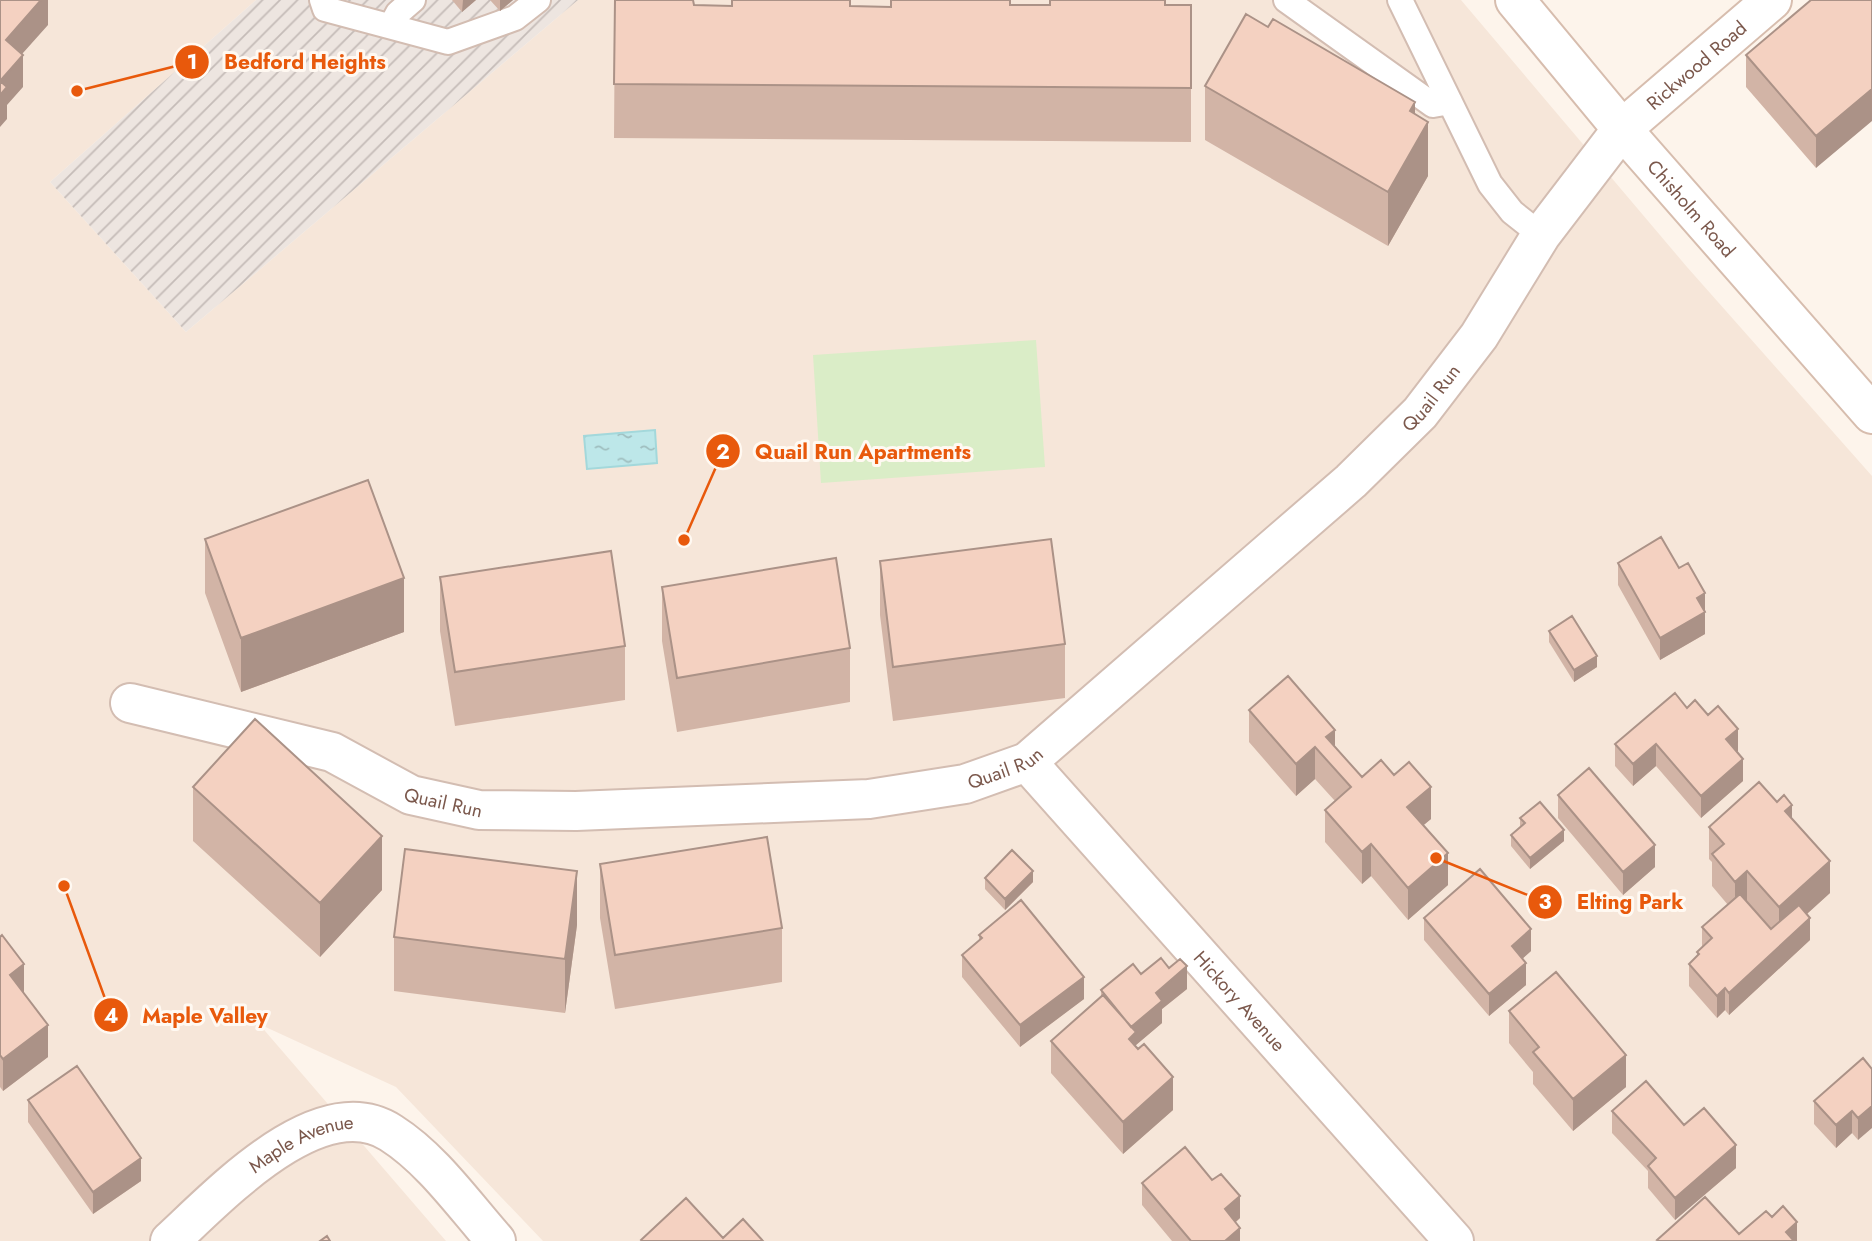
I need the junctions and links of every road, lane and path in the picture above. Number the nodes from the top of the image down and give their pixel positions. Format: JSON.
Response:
{"nodes":[{"id":1,"x":322,"y":0,"type":"edge"},
{"id":2,"x":413,"y":0,"type":"edge"},
{"id":3,"x":538,"y":0,"type":"edge"},
{"id":4,"x":1286,"y":0,"type":"edge"},
{"id":5,"x":1399,"y":0,"type":"edge"},
{"id":6,"x":1515,"y":0,"type":"edge"},
{"id":7,"x":1772,"y":0,"type":"edge"},
{"id":8,"x":391,"y":26,"type":"junction"},
{"id":9,"x":1450,"y":102,"type":"junction"},
{"id":10,"x":1622,"y":129,"type":"junction"},
{"id":11,"x":1541,"y":235,"type":"junction"},
{"id":12,"x":1872,"y":414,"type":"edge"},
{"id":13,"x":130,"y":703,"type":"dead end"},
{"id":14,"x":1027,"y":762,"type":"junction"},
{"id":15,"x":170,"y":1241,"type":"edge"},
{"id":16,"x":496,"y":1241,"type":"edge"},
{"id":17,"x":1454,"y":1241,"type":"edge"}],
"edges":[{"from":1,"to":8,"type":"lane"},
{"from":2,"to":8,"type":"lane"},
{"from":3,"to":8,"type":"lane"},
{"from":4,"to":9,"type":"lane"},
{"from":5,"to":9,"type":"lane"},
{"from":6,"to":10,"type":"street","name":"Chisholm Road"},
{"from":7,"to":10,"type":"street","name":"Rickwood Road"},
{"from":9,"to":11,"type":"lane"},
{"from":10,"to":11,"type":"street","name":"Quail Run"},
{"from":10,"to":12,"type":"street","name":"Chisholm Road"},
{"from":11,"to":14,"type":"street","name":"Quail Run"},
{"from":13,"to":14,"type":"street","name":"Quail Run"},
{"from":14,"to":17,"type":"street","name":"Hickory Avenue"},
{"from":15,"to":16,"type":"street","name":"Maple Avenue"}]}
